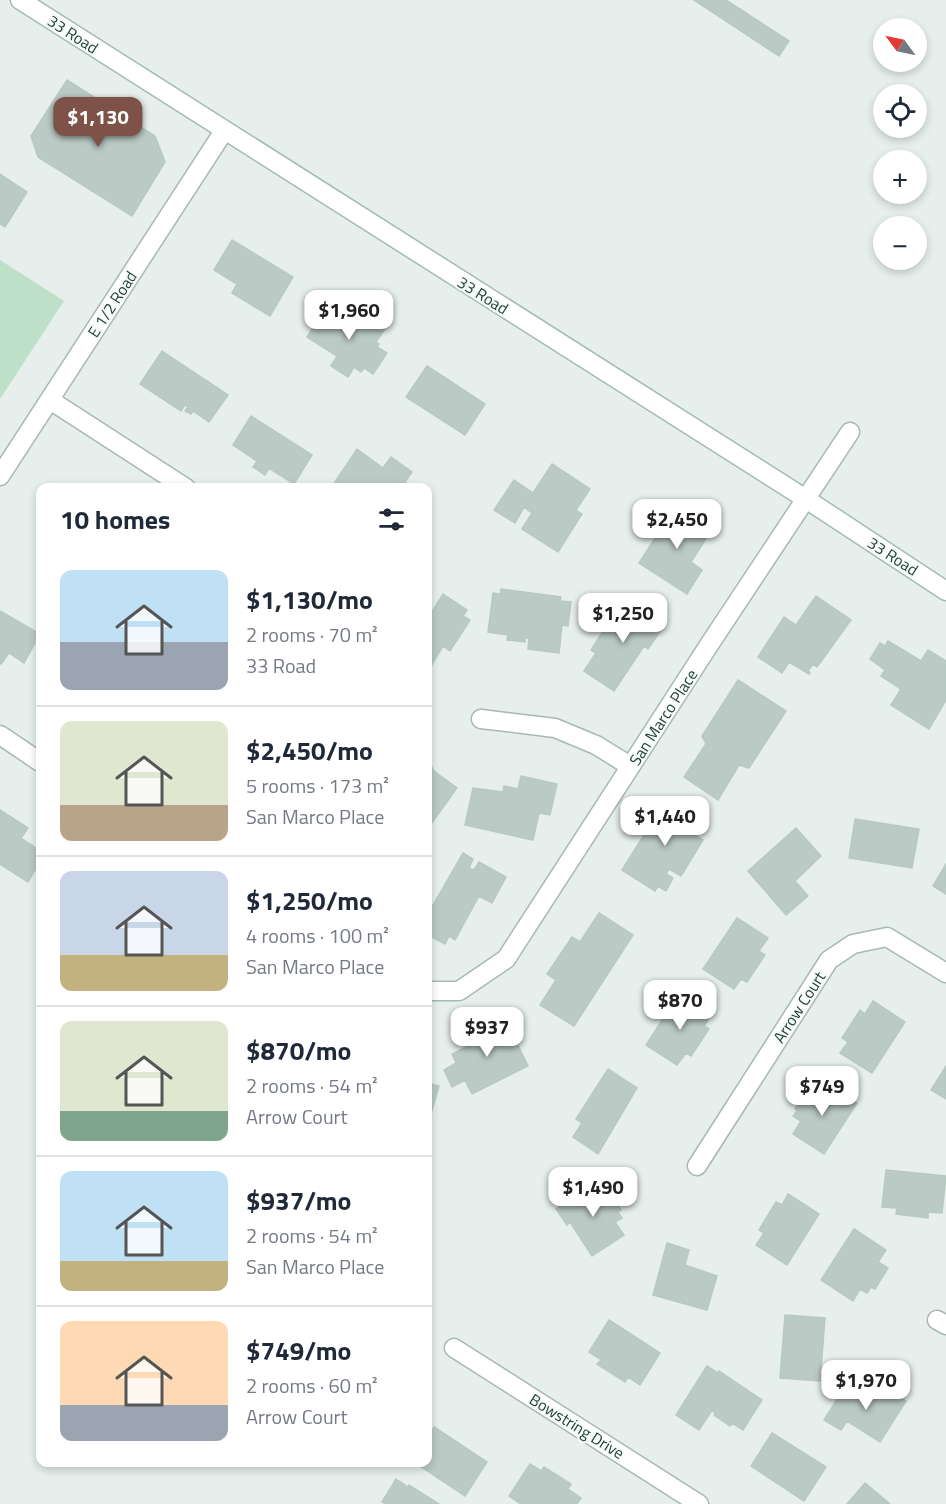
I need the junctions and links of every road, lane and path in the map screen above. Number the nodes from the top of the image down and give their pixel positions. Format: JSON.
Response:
{"nodes":[{"id":1,"x":20,"y":0,"type":"edge"},
{"id":2,"x":224,"y":131,"type":"junction"},
{"id":3,"x":50,"y":400,"type":"junction"},
{"id":4,"x":850,"y":432,"type":"dead end"},
{"id":5,"x":0,"y":476,"type":"edge"},
{"id":6,"x":178,"y":483,"type":"edge"},
{"id":7,"x":806,"y":499,"type":"junction"},
{"id":8,"x":946,"y":591,"type":"edge"},
{"id":9,"x":482,"y":719,"type":"dead end"},
{"id":10,"x":0,"y":735,"type":"edge"},
{"id":11,"x":36,"y":759,"type":"edge"},
{"id":12,"x":630,"y":766,"type":"junction"},
{"id":13,"x":946,"y":974,"type":"edge"},
{"id":14,"x":432,"y":990,"type":"edge"},
{"id":15,"x":698,"y":1166,"type":"dead end"},
{"id":16,"x":454,"y":1348,"type":"dead end"},
{"id":17,"x":699,"y":1504,"type":"edge"}],
"edges":[{"from":1,"to":2,"type":"street","name":"33 Road"},
{"from":2,"to":3,"type":"street","name":"E 1/2 Road"},
{"from":2,"to":7,"type":"street","name":"33 Road"},
{"from":3,"to":5,"type":"street","name":"E 1/2 Road"},
{"from":3,"to":6,"type":"street"},
{"from":4,"to":7,"type":"street","name":"San Marco Place"},
{"from":7,"to":8,"type":"street","name":"33 Road"},
{"from":7,"to":12,"type":"street","name":"San Marco Place"},
{"from":9,"to":12,"type":"street"},
{"from":10,"to":11,"type":"street"},
{"from":12,"to":14,"type":"street","name":"San Marco Place"},
{"from":13,"to":15,"type":"street","name":"Arrow Court"},
{"from":16,"to":17,"type":"street","name":"Bowstring Drive"}]}
